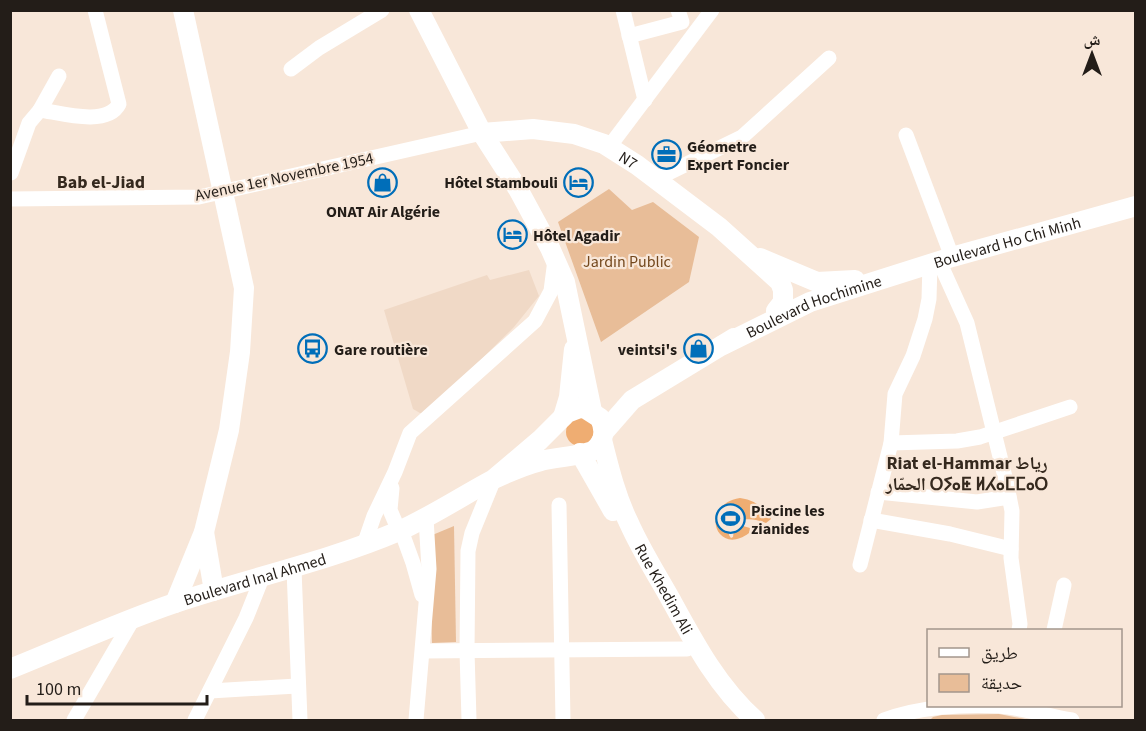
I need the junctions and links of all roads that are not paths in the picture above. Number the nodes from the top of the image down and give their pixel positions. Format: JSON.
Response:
{"nodes":[{"id":1,"x":95,"y":10,"type":"edge"},
{"id":2,"x":183,"y":10,"type":"edge"},
{"id":3,"x":382,"y":10,"type":"edge"},
{"id":4,"x":419,"y":10,"type":"edge"},
{"id":5,"x":623,"y":10,"type":"edge"},
{"id":6,"x":712,"y":10,"type":"edge"},
{"id":7,"x":680,"y":16,"type":"edge"},
{"id":8,"x":695,"y":33,"type":"junction"},
{"id":9,"x":629,"y":36,"type":"junction"},
{"id":10,"x":829,"y":58,"type":"dead end"},
{"id":11,"x":291,"y":69,"type":"dead end"},
{"id":12,"x":59,"y":76,"type":"dead end"},
{"id":13,"x":645,"y":100,"type":"junction"},
{"id":14,"x":40,"y":110,"type":"junction"},
{"id":15,"x":482,"y":133,"type":"junction"},
{"id":16,"x":906,"y":135,"type":"dead end"},
{"id":17,"x":609,"y":147,"type":"junction"},
{"id":18,"x":11,"y":173,"type":"edge"},
{"id":19,"x":656,"y":179,"type":"junction"},
{"id":20,"x":222,"y":192,"type":"junction"},
{"id":21,"x":17,"y":199,"type":"edge"},
{"id":22,"x":1136,"y":206,"type":"edge"},
{"id":23,"x":749,"y":254,"type":"junction"},
{"id":24,"x":555,"y":260,"type":"junction"},
{"id":25,"x":940,"y":260,"type":"junction"},
{"id":26,"x":880,"y":279,"type":"junction"},
{"id":27,"x":809,"y":299,"type":"junction"},
{"id":28,"x":776,"y":310,"type":"junction"},
{"id":29,"x":576,"y":328,"type":"junction"},
{"id":30,"x":723,"y":345,"type":"junction"},
{"id":31,"x":632,"y":400,"type":"junction"},
{"id":32,"x":1070,"y":407,"type":"dead end"},
{"id":33,"x":593,"y":412,"type":"junction"},
{"id":34,"x":562,"y":418,"type":"junction"},
{"id":35,"x":994,"y":434,"type":"junction"},
{"id":36,"x":603,"y":436,"type":"junction"},
{"id":37,"x":891,"y":443,"type":"junction"},
{"id":38,"x":579,"y":453,"type":"junction"},
{"id":39,"x":395,"y":472,"type":"junction"},
{"id":40,"x":494,"y":479,"type":"junction"},
{"id":41,"x":878,"y":492,"type":"junction"},
{"id":42,"x":1009,"y":497,"type":"junction"},
{"id":43,"x":559,"y":505,"type":"dead end"},
{"id":44,"x":426,"y":518,"type":"junction"},
{"id":45,"x":871,"y":520,"type":"junction"},
{"id":46,"x":400,"y":530,"type":"junction"},
{"id":47,"x":204,"y":532,"type":"junction"},
{"id":48,"x":364,"y":545,"type":"junction"},
{"id":49,"x":1011,"y":549,"type":"junction"},
{"id":50,"x":860,"y":565,"type":"dead end"},
{"id":51,"x":294,"y":569,"type":"junction"},
{"id":52,"x":262,"y":578,"type":"junction"},
{"id":53,"x":1064,"y":585,"type":"dead end"},
{"id":54,"x":214,"y":591,"type":"junction"},
{"id":55,"x":175,"y":603,"type":"junction"},
{"id":56,"x":424,"y":604,"type":"junction"},
{"id":57,"x":133,"y":619,"type":"junction"},
{"id":58,"x":1019,"y":629,"type":"edge"},
{"id":59,"x":1054,"y":629,"type":"edge"},
{"id":60,"x":560,"y":649,"type":"junction"},
{"id":61,"x":687,"y":649,"type":"junction"},
{"id":62,"x":423,"y":651,"type":"junction"},
{"id":63,"x":467,"y":651,"type":"junction"},
{"id":64,"x":10,"y":669,"type":"edge"},
{"id":65,"x":297,"y":686,"type":"junction"},
{"id":66,"x":210,"y":691,"type":"junction"},
{"id":67,"x":962,"y":707,"type":"edge"},
{"id":68,"x":1005,"y":707,"type":"edge"},
{"id":69,"x":74,"y":720,"type":"edge"},
{"id":70,"x":195,"y":720,"type":"edge"},
{"id":71,"x":300,"y":720,"type":"edge"},
{"id":72,"x":416,"y":720,"type":"edge"},
{"id":73,"x":469,"y":720,"type":"edge"},
{"id":74,"x":563,"y":720,"type":"edge"},
{"id":75,"x":734,"y":720,"type":"edge"},
{"id":76,"x":755,"y":720,"type":"edge"},
{"id":77,"x":886,"y":720,"type":"edge"},
{"id":78,"x":1072,"y":720,"type":"edge"}],
"edges":[{"from":1,"to":14,"type":"street"},
{"from":2,"to":20,"type":"main road"},
{"from":3,"to":11,"type":"street"},
{"from":4,"to":15,"type":"main road"},
{"from":5,"to":9,"type":"street"},
{"from":6,"to":8,"type":"street"},
{"from":7,"to":8,"type":"street"},
{"from":7,"to":9,"type":"street"},
{"from":8,"to":13,"type":"street"},
{"from":9,"to":13,"type":"street"},
{"from":10,"to":19,"type":"street"},
{"from":12,"to":14,"type":"street"},
{"from":13,"to":17,"type":"street"},
{"from":14,"to":18,"type":"street"},
{"from":15,"to":17,"type":"main road","name":"N7"},
{"from":15,"to":20,"type":"street","name":"Avenue 1er Novembre 1954"},
{"from":15,"to":24,"type":"main road"},
{"from":16,"to":25,"type":"street"},
{"from":17,"to":19,"type":"main road","name":"N7"},
{"from":18,"to":21,"type":"street"},
{"from":19,"to":23,"type":"main road","name":"N7"},
{"from":20,"to":21,"type":"street","name":"Avenue 1er Novembre 1954"},
{"from":20,"to":47,"type":"main road"},
{"from":22,"to":25,"type":"main road","name":"Boulevard Ho Chi Minh"},
{"from":23,"to":26,"type":"main road"},
{"from":23,"to":27,"type":"main road"},
{"from":23,"to":28,"type":"main road"},
{"from":24,"to":29,"type":"main road"},
{"from":24,"to":39,"type":"street"},
{"from":25,"to":26,"type":"main road","name":"Boulevard Ho Chi Minh"},
{"from":25,"to":35,"type":"street"},
{"from":25,"to":37,"type":"street"},
{"from":26,"to":27,"type":"main road","name":"Boulevard Hochimine"},
{"from":27,"to":28,"type":"main road","name":"Boulevard Hochimine"},
{"from":27,"to":30,"type":"main road","name":"Boulevard Hochimine"},
{"from":28,"to":30,"type":"main road","name":"Boulevard Hochimine"},
{"from":29,"to":33,"type":"main road"},
{"from":29,"to":34,"type":"main road"},
{"from":30,"to":31,"type":"main road","name":"Boulevard Hochimine"},
{"from":31,"to":33,"type":"main road","name":"Boulevard Hochimine"},
{"from":31,"to":36,"type":"main road","name":"Boulevard Hochimine"},
{"from":32,"to":35,"type":"street"},
{"from":33,"to":34,"type":"main road"},
{"from":33,"to":36,"type":"main road"},
{"from":34,"to":38,"type":"main road"},
{"from":34,"to":40,"type":"main road"},
{"from":35,"to":37,"type":"street"},
{"from":35,"to":42,"type":"street"},
{"from":36,"to":38,"type":"main road"},
{"from":36,"to":76,"type":"main road","name":"Rue Khedim Ali"},
{"from":37,"to":41,"type":"street"},
{"from":38,"to":40,"type":"main road"},
{"from":38,"to":61,"type":"main road","name":"Rue Khedim Ali"},
{"from":39,"to":46,"type":"street"},
{"from":39,"to":48,"type":"street"},
{"from":40,"to":44,"type":"main road","name":"Boulevard Inal Ahmed"},
{"from":40,"to":63,"type":"street"},
{"from":41,"to":42,"type":"street"},
{"from":41,"to":45,"type":"street"},
{"from":42,"to":49,"type":"street"},
{"from":43,"to":60,"type":"street"},
{"from":44,"to":46,"type":"main road","name":"Boulevard Inal Ahmed"},
{"from":44,"to":56,"type":"street"},
{"from":45,"to":49,"type":"street"},
{"from":45,"to":50,"type":"street"},
{"from":46,"to":48,"type":"main road","name":"Boulevard Inal Ahmed"},
{"from":46,"to":56,"type":"street"},
{"from":47,"to":54,"type":"main road"},
{"from":47,"to":55,"type":"main road"},
{"from":48,"to":51,"type":"main road","name":"Boulevard Inal Ahmed"},
{"from":49,"to":58,"type":"street"},
{"from":51,"to":52,"type":"main road","name":"Boulevard Inal Ahmed"},
{"from":51,"to":65,"type":"street"},
{"from":52,"to":54,"type":"main road","name":"Boulevard Inal Ahmed"},
{"from":52,"to":66,"type":"street"},
{"from":53,"to":59,"type":"street"},
{"from":54,"to":55,"type":"main road","name":"Boulevard Inal Ahmed"},
{"from":55,"to":57,"type":"main road","name":"Boulevard Inal Ahmed"},
{"from":56,"to":62,"type":"street"},
{"from":57,"to":64,"type":"main road","name":"Boulevard Inal Ahmed"},
{"from":57,"to":69,"type":"street"},
{"from":60,"to":61,"type":"street"},
{"from":60,"to":63,"type":"street"},
{"from":60,"to":74,"type":"street"},
{"from":61,"to":75,"type":"main road","name":"Rue Khedim Ali"},
{"from":62,"to":63,"type":"street"},
{"from":62,"to":72,"type":"street"},
{"from":63,"to":73,"type":"street"},
{"from":65,"to":66,"type":"street"},
{"from":65,"to":71,"type":"street"},
{"from":66,"to":70,"type":"street"},
{"from":67,"to":77,"type":"street"},
{"from":68,"to":78,"type":"street"}]}
